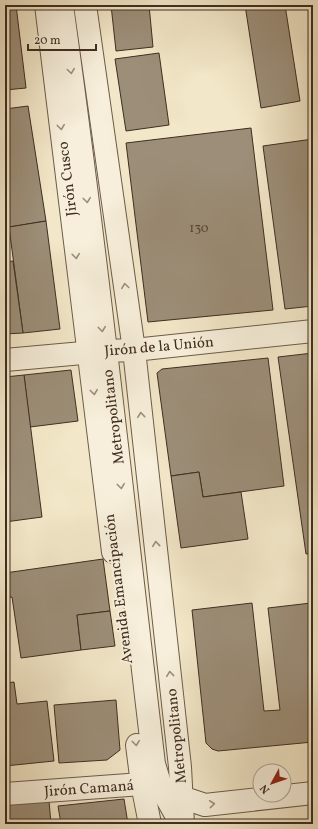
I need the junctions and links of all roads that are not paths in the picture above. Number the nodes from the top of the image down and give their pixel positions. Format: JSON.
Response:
{"nodes":[{"id":1,"x":46,"y":5,"type":"edge"},
{"id":2,"x":62,"y":5,"type":"edge"},
{"id":3,"x":85,"y":5,"type":"edge"},
{"id":4,"x":313,"y":332,"type":"edge"},
{"id":5,"x":134,"y":350,"type":"junction"},
{"id":6,"x":97,"y":352,"type":"junction"},
{"id":7,"x":5,"y":360,"type":"edge"},
{"id":8,"x":152,"y":787,"type":"junction"},
{"id":9,"x":313,"y":793,"type":"edge"},
{"id":10,"x":5,"y":794,"type":"edge"},
{"id":11,"x":182,"y":798,"type":"junction"},
{"id":12,"x":150,"y":824,"type":"edge"},
{"id":13,"x":182,"y":824,"type":"edge"}],
"edges":[{"from":1,"to":6,"type":"street","name":"Jirón Cusco","one_way":true},
{"from":2,"to":6,"type":"street","name":"Metropolitano","one_way":true},
{"from":5,"to":3,"type":"street","name":"Metropolitano","one_way":true},
{"from":4,"to":5,"type":"street","name":"Jirón de la Unión"},
{"from":5,"to":6,"type":"street","name":"Jirón de la Unión"},
{"from":11,"to":5,"type":"street","name":"Metropolitano","one_way":true},
{"from":6,"to":7,"type":"street","name":"Jirón de la Unión"},
{"from":6,"to":8,"type":"street","name":"Avenida Emancipación","one_way":true},
{"from":8,"to":10,"type":"street","name":"Jirón Camaná"},
{"from":8,"to":11,"type":"street","name":"Jirón Camaná"},
{"from":8,"to":12,"type":"street","name":"Avenida Emancipación"},
{"from":8,"to":13,"type":"street","name":"Metropolitano"},
{"from":11,"to":9,"type":"street","name":"Jirón Camaná","one_way":true},
{"from":11,"to":13,"type":"street","name":"Metropolitano"}]}
